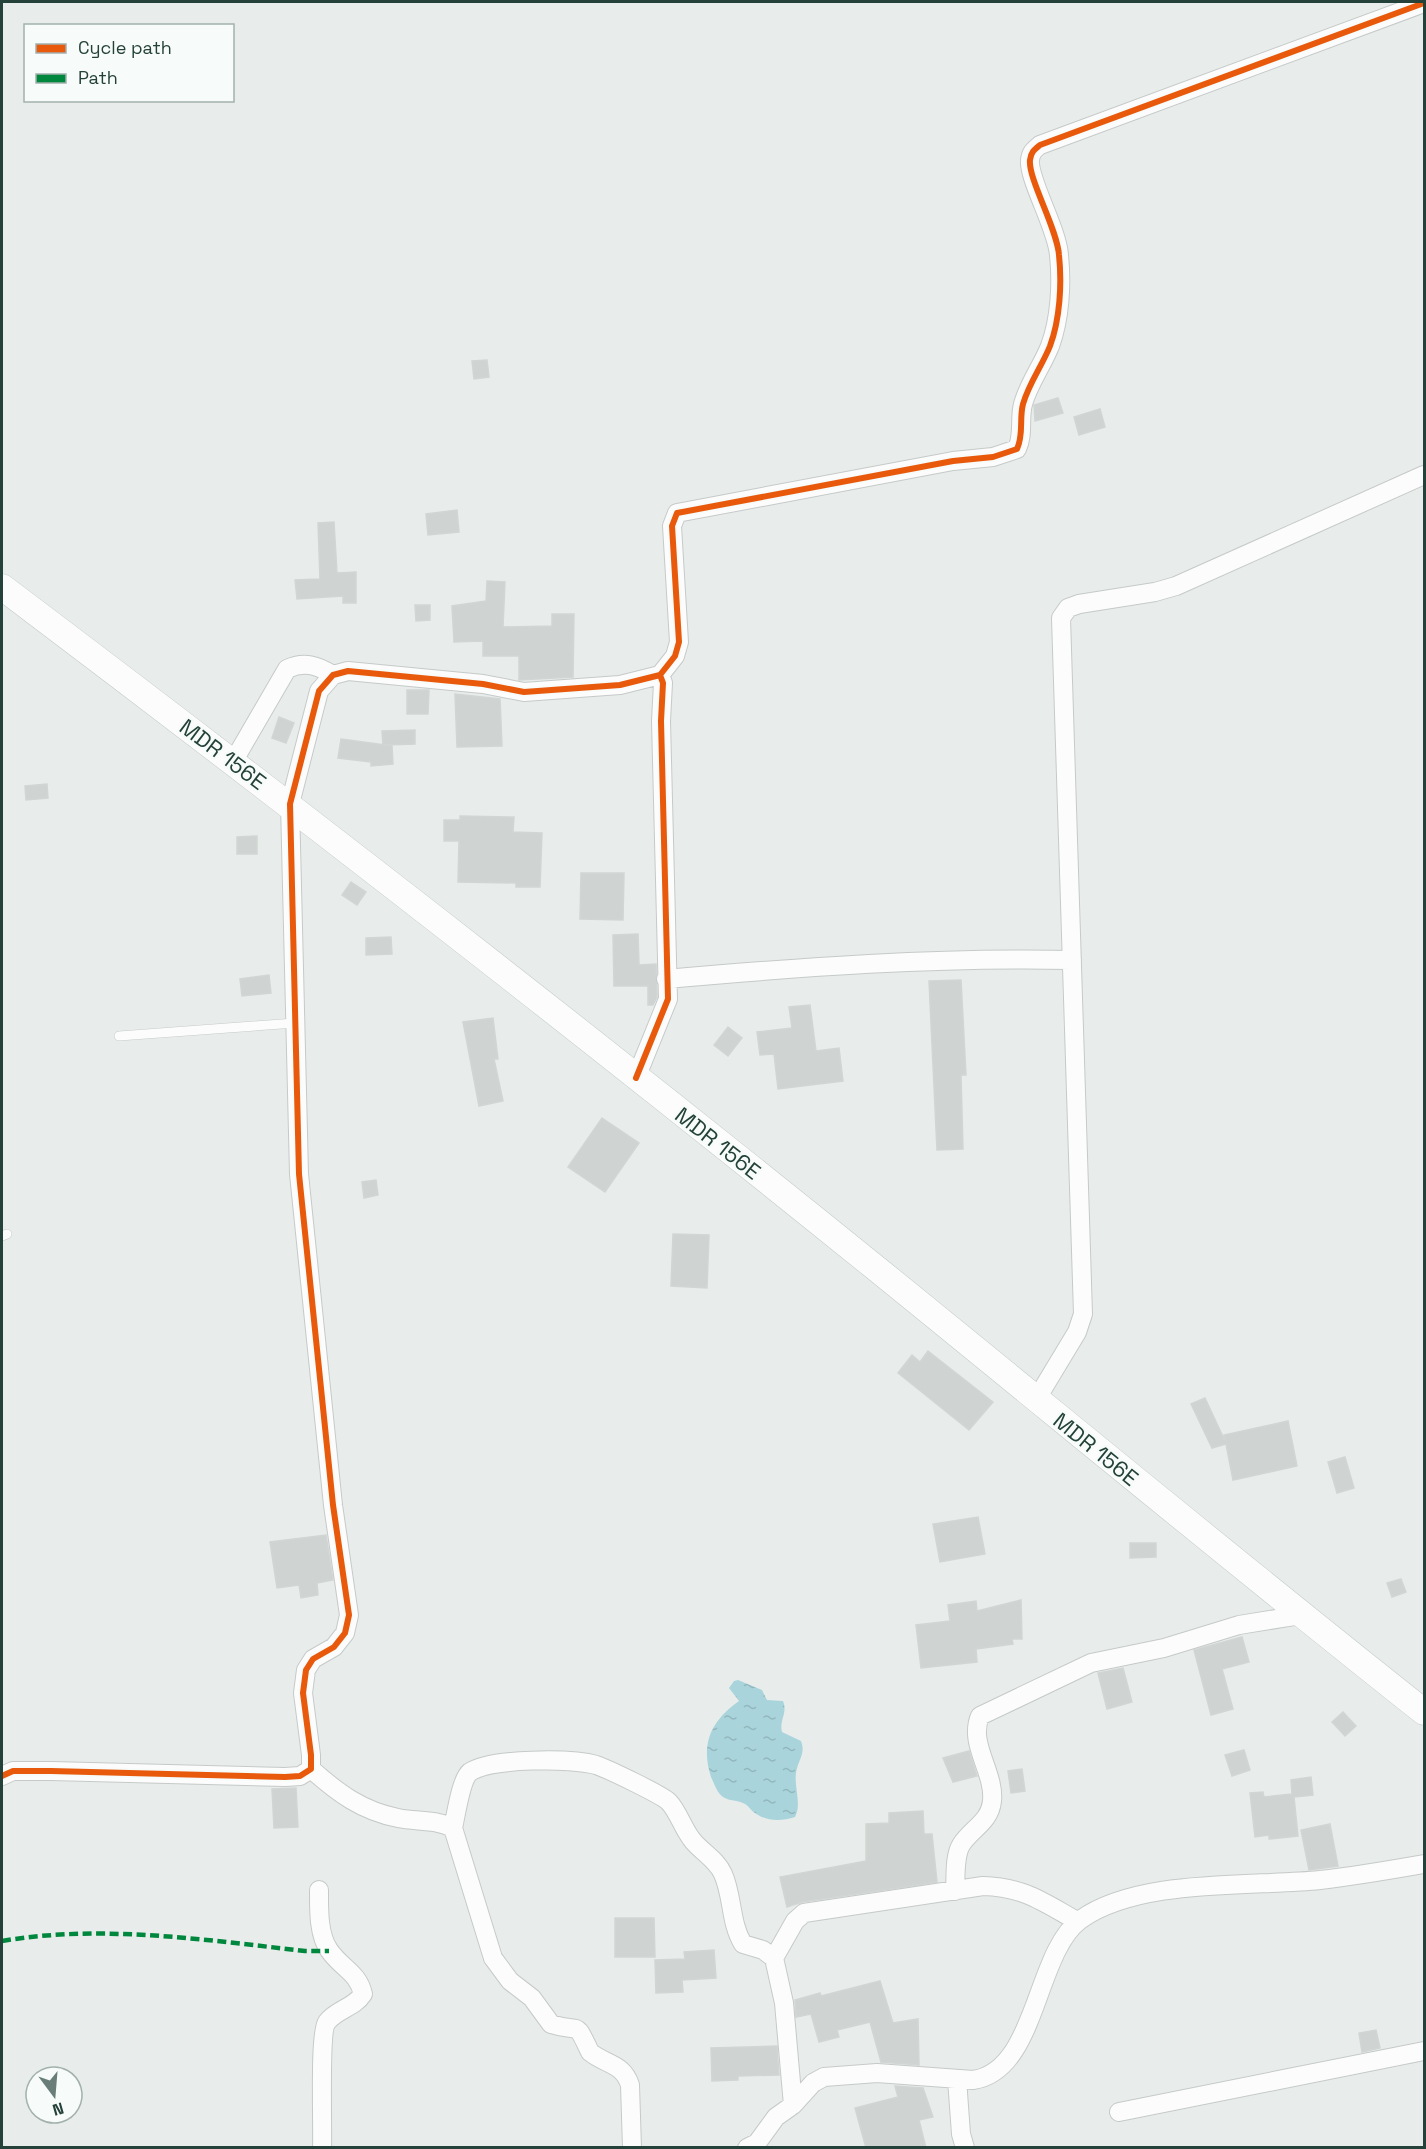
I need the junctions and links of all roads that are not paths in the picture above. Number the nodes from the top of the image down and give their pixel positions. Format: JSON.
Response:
{"nodes":[{"id":1,"x":1425,"y":3,"type":"edge"},
{"id":2,"x":1425,"y":475,"type":"edge"},
{"id":3,"x":2,"y":587,"type":"edge"},
{"id":4,"x":333,"y":675,"type":"junction"},
{"id":5,"x":660,"y":675,"type":"junction"},
{"id":6,"x":233,"y":762,"type":"junction"},
{"id":7,"x":290,"y":804,"type":"junction"},
{"id":8,"x":1072,"y":960,"type":"junction"},
{"id":9,"x":666,"y":979,"type":"junction"},
{"id":10,"x":295,"y":1023,"type":"junction"},
{"id":11,"x":119,"y":1036,"type":"dead end"},
{"id":12,"x":636,"y":1078,"type":"junction"},
{"id":13,"x":1036,"y":1400,"type":"junction"},
{"id":14,"x":1301,"y":1615,"type":"junction"},
{"id":15,"x":1425,"y":1712,"type":"edge"},
{"id":16,"x":311,"y":1769,"type":"junction"},
{"id":17,"x":2,"y":1776,"type":"edge"},
{"id":18,"x":453,"y":1828,"type":"junction"},
{"id":19,"x":1425,"y":1864,"type":"edge"},
{"id":20,"x":319,"y":1890,"type":"dead end"},
{"id":21,"x":955,"y":1891,"type":"junction"},
{"id":22,"x":1077,"y":1922,"type":"junction"},
{"id":23,"x":774,"y":1958,"type":"junction"},
{"id":24,"x":1425,"y":2051,"type":"edge"},
{"id":25,"x":957,"y":2079,"type":"junction"},
{"id":26,"x":793,"y":2105,"type":"junction"},
{"id":27,"x":1119,"y":2112,"type":"dead end"},
{"id":28,"x":322,"y":2148,"type":"edge"},
{"id":29,"x":632,"y":2148,"type":"edge"},
{"id":30,"x":747,"y":2148,"type":"edge"},
{"id":31,"x":965,"y":2148,"type":"edge"}],
"edges":[{"from":1,"to":5,"type":"street"},
{"from":2,"to":8,"type":"street"},
{"from":3,"to":6,"type":"main road","name":"MDR 156E"},
{"from":4,"to":5,"type":"street"},
{"from":4,"to":6,"type":"street"},
{"from":4,"to":7,"type":"street"},
{"from":5,"to":9,"type":"street"},
{"from":6,"to":7,"type":"main road","name":"MDR 156E"},
{"from":7,"to":10,"type":"street"},
{"from":7,"to":12,"type":"main road","name":"MDR 156E"},
{"from":8,"to":9,"type":"street"},
{"from":8,"to":13,"type":"street"},
{"from":9,"to":12,"type":"street"},
{"from":10,"to":11,"type":"lane"},
{"from":10,"to":16,"type":"street"},
{"from":12,"to":13,"type":"main road","name":"MDR 156E"},
{"from":13,"to":14,"type":"main road","name":"MDR 156E"},
{"from":14,"to":15,"type":"main road","name":"MDR 156E"},
{"from":14,"to":21,"type":"street"},
{"from":16,"to":17,"type":"street"},
{"from":16,"to":18,"type":"street"},
{"from":18,"to":23,"type":"street"},
{"from":18,"to":29,"type":"street"},
{"from":19,"to":22,"type":"street"},
{"from":20,"to":28,"type":"street"},
{"from":21,"to":22,"type":"street"},
{"from":21,"to":23,"type":"street"},
{"from":22,"to":25,"type":"street"},
{"from":23,"to":26,"type":"street"},
{"from":24,"to":27,"type":"street"},
{"from":25,"to":26,"type":"street"},
{"from":25,"to":31,"type":"street"},
{"from":26,"to":30,"type":"street"}]}
